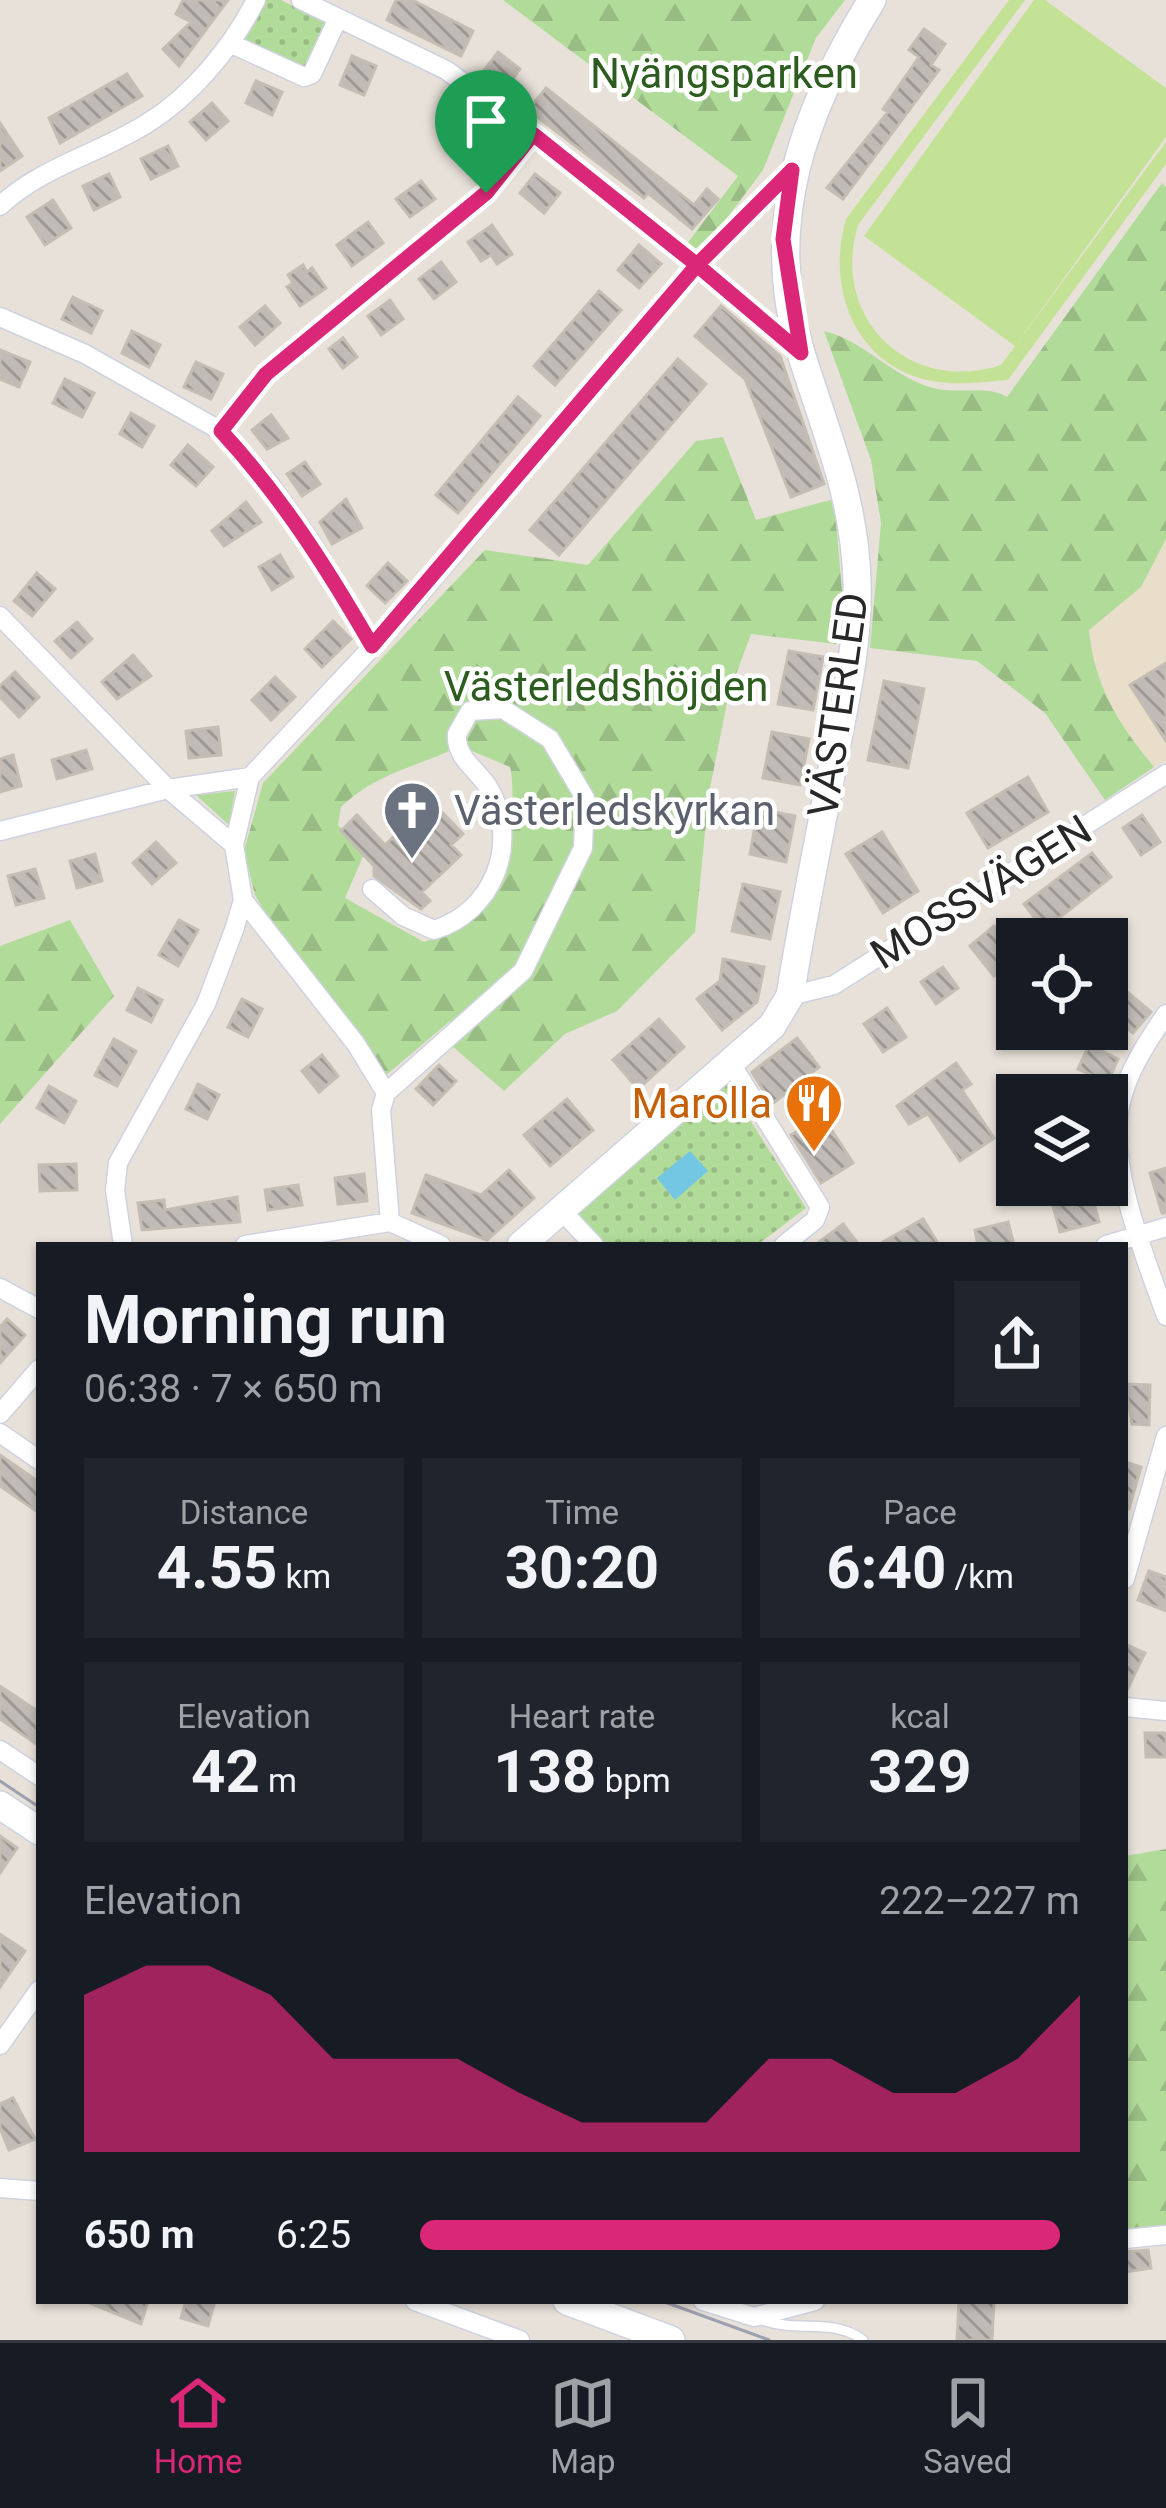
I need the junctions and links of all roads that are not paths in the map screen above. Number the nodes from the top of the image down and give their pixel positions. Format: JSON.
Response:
{"nodes":[{"id":1,"x":256,"y":0,"type":"edge"},
{"id":2,"x":301,"y":0,"type":"edge"},
{"id":3,"x":872,"y":0,"type":"edge"},
{"id":4,"x":338,"y":18,"type":"junction"},
{"id":5,"x":234,"y":45,"type":"junction"},
{"id":6,"x":533,"y":134,"type":"junction"},
{"id":7,"x":792,"y":170,"type":"junction"},
{"id":8,"x":0,"y":206,"type":"edge"},
{"id":9,"x":697,"y":265,"type":"junction"},
{"id":10,"x":0,"y":317,"type":"edge"},
{"id":11,"x":801,"y":353,"type":"junction"},
{"id":12,"x":221,"y":431,"type":"junction"},
{"id":13,"x":0,"y":616,"type":"edge"},
{"id":14,"x":372,"y":646,"type":"junction"},
{"id":15,"x":1166,"y":774,"type":"edge"},
{"id":16,"x":250,"y":777,"type":"junction"},
{"id":17,"x":168,"y":789,"type":"junction"},
{"id":18,"x":0,"y":831,"type":"edge"},
{"id":19,"x":234,"y":845,"type":"junction"},
{"id":20,"x":372,"y":889,"type":"dead end"},
{"id":21,"x":242,"y":900,"type":"junction"},
{"id":22,"x":790,"y":996,"type":"junction"},
{"id":23,"x":1166,"y":1014,"type":"edge"},
{"id":24,"x":730,"y":1062,"type":"junction"},
{"id":25,"x":386,"y":1093,"type":"junction"},
{"id":26,"x":559,"y":1208,"type":"junction"},
{"id":27,"x":390,"y":1222,"type":"junction"},
{"id":28,"x":1166,"y":1227,"type":"edge"},
{"id":29,"x":1138,"y":1234,"type":"junction"},
{"id":30,"x":123,"y":1242,"type":"edge"},
{"id":31,"x":264,"y":1242,"type":"edge"},
{"id":32,"x":434,"y":1242,"type":"edge"},
{"id":33,"x":524,"y":1242,"type":"edge"},
{"id":34,"x":591,"y":1242,"type":"edge"},
{"id":35,"x":788,"y":1242,"type":"edge"},
{"id":36,"x":1115,"y":1242,"type":"edge"},
{"id":37,"x":0,"y":1288,"type":"edge"},
{"id":38,"x":36,"y":1308,"type":"edge"},
{"id":39,"x":1166,"y":1316,"type":"edge"},
{"id":40,"x":36,"y":1372,"type":"edge"},
{"id":41,"x":0,"y":1414,"type":"edge"},
{"id":42,"x":0,"y":1433,"type":"edge"},
{"id":43,"x":1166,"y":1436,"type":"edge"},
{"id":44,"x":36,"y":1458,"type":"edge"},
{"id":45,"x":1128,"y":1569,"type":"edge"},
{"id":46,"x":1128,"y":1707,"type":"edge"},
{"id":47,"x":1166,"y":1711,"type":"edge"},
{"id":48,"x":0,"y":1750,"type":"edge"},
{"id":49,"x":36,"y":1774,"type":"edge"},
{"id":50,"x":0,"y":1805,"type":"edge"},
{"id":51,"x":36,"y":1830,"type":"edge"},
{"id":52,"x":36,"y":1994,"type":"edge"},
{"id":53,"x":0,"y":2045,"type":"edge"},
{"id":54,"x":0,"y":2188,"type":"edge"},
{"id":55,"x":36,"y":2191,"type":"edge"},
{"id":56,"x":1166,"y":2234,"type":"edge"},
{"id":57,"x":1128,"y":2240,"type":"edge"},
{"id":58,"x":423,"y":2304,"type":"edge"},
{"id":59,"x":575,"y":2304,"type":"edge"},
{"id":60,"x":713,"y":2304,"type":"edge"},
{"id":61,"x":803,"y":2304,"type":"edge"},
{"id":62,"x":754,"y":2317,"type":"junction"},
{"id":63,"x":520,"y":2340,"type":"edge"},
{"id":64,"x":671,"y":2340,"type":"edge"},
{"id":65,"x":862,"y":2340,"type":"edge"}],
"edges":[{"from":1,"to":5,"type":"street"},
{"from":2,"to":4,"type":"street"},
{"from":3,"to":7,"type":"street","name":"VÄSTERLED"},
{"from":4,"to":5,"type":"street"},
{"from":4,"to":6,"type":"street"},
{"from":5,"to":8,"type":"street"},
{"from":6,"to":9,"type":"street"},
{"from":6,"to":12,"type":"street"},
{"from":7,"to":9,"type":"street"},
{"from":7,"to":11,"type":"street","name":"VÄSTERLED"},
{"from":9,"to":11,"type":"street"},
{"from":9,"to":14,"type":"street"},
{"from":10,"to":12,"type":"street"},
{"from":11,"to":22,"type":"street","name":"VÄSTERLED"},
{"from":12,"to":14,"type":"street"},
{"from":13,"to":17,"type":"street"},
{"from":14,"to":16,"type":"street"},
{"from":15,"to":22,"type":"street","name":"MOSSVÄGEN"},
{"from":16,"to":17,"type":"street"},
{"from":16,"to":19,"type":"street"},
{"from":17,"to":18,"type":"street"},
{"from":17,"to":19,"type":"street"},
{"from":19,"to":21,"type":"street"},
{"from":20,"to":25,"type":"street"},
{"from":21,"to":25,"type":"street"},
{"from":21,"to":30,"type":"street"},
{"from":22,"to":24,"type":"street","name":"VÄSTERLED"},
{"from":23,"to":29,"type":"street"},
{"from":24,"to":26,"type":"street","name":"VÄSTERLED"},
{"from":24,"to":35,"type":"street"},
{"from":25,"to":27,"type":"street"},
{"from":26,"to":33,"type":"street","name":"VÄSTERLED"},
{"from":26,"to":34,"type":"street"},
{"from":27,"to":31,"type":"street"},
{"from":27,"to":32,"type":"street"},
{"from":28,"to":29,"type":"street"},
{"from":29,"to":36,"type":"street"},
{"from":29,"to":39,"type":"street"},
{"from":37,"to":38,"type":"street"},
{"from":40,"to":41,"type":"street"},
{"from":42,"to":44,"type":"street"},
{"from":43,"to":45,"type":"street"},
{"from":46,"to":47,"type":"street"},
{"from":48,"to":49,"type":"street"},
{"from":50,"to":51,"type":"street"},
{"from":52,"to":53,"type":"street"},
{"from":54,"to":55,"type":"street"},
{"from":56,"to":57,"type":"street"},
{"from":58,"to":63,"type":"street"},
{"from":59,"to":64,"type":"street"},
{"from":60,"to":62,"type":"street"},
{"from":61,"to":62,"type":"street"},
{"from":62,"to":65,"type":"lane"}]}
